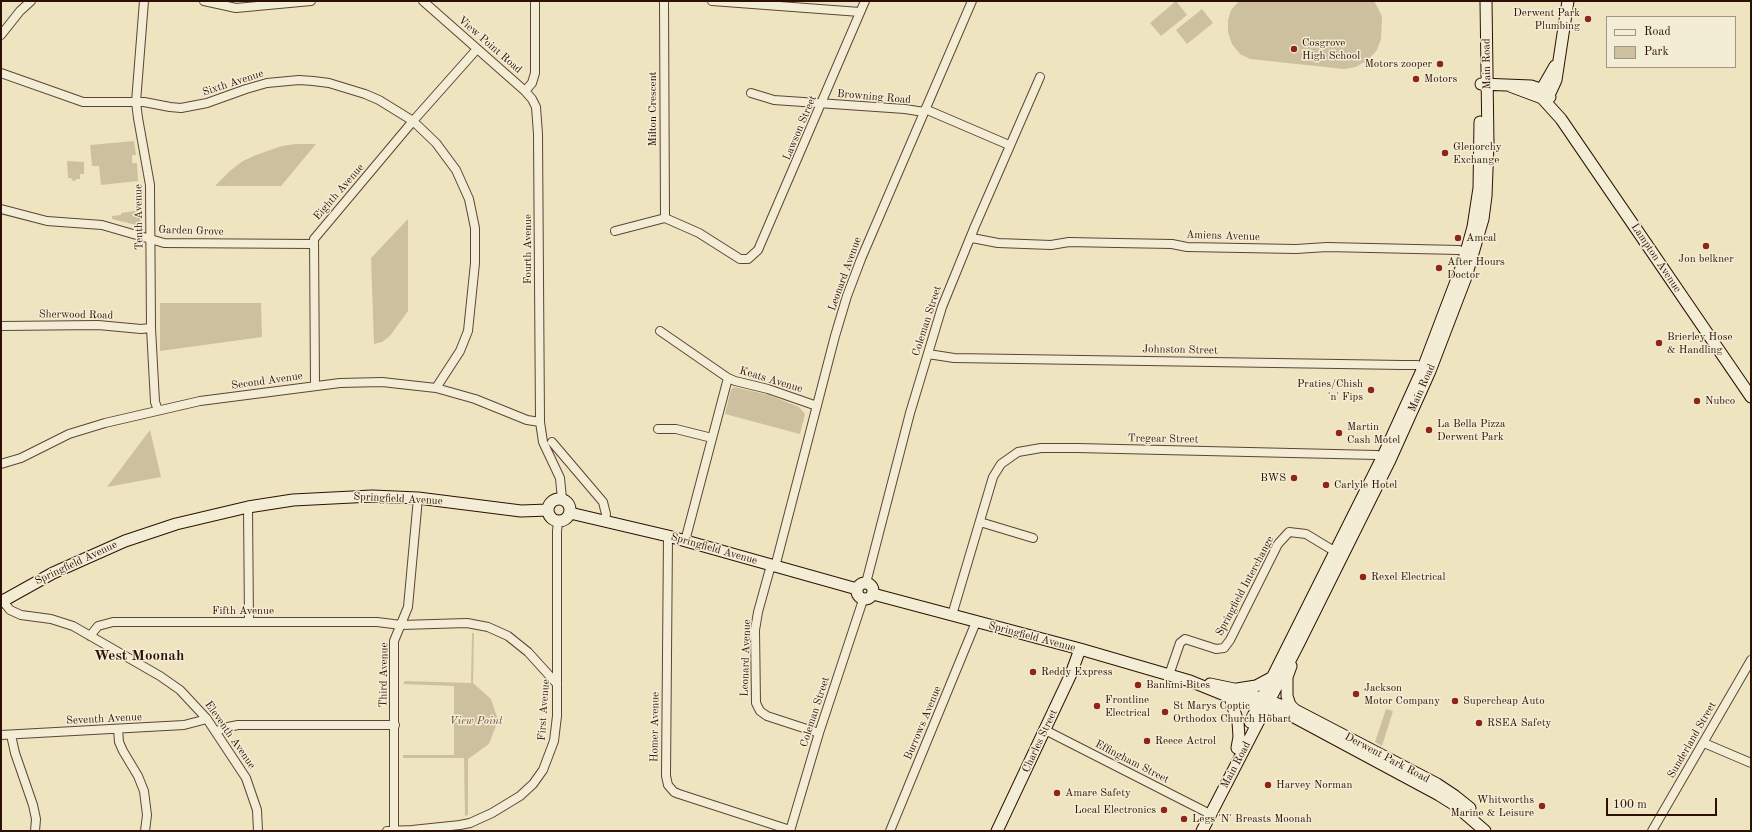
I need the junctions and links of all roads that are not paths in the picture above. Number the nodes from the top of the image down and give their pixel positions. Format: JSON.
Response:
{"nodes":[{"id":1,"x":32,"y":1,"type":"edge"},
{"id":2,"x":144,"y":1,"type":"edge"},
{"id":3,"x":204,"y":1,"type":"edge"},
{"id":4,"x":311,"y":1,"type":"edge"},
{"id":5,"x":422,"y":1,"type":"edge"},
{"id":6,"x":535,"y":1,"type":"edge"},
{"id":7,"x":664,"y":1,"type":"edge"},
{"id":8,"x":712,"y":1,"type":"edge"},
{"id":9,"x":865,"y":1,"type":"edge"},
{"id":10,"x":972,"y":1,"type":"edge"},
{"id":11,"x":1480,"y":1,"type":"edge"},
{"id":12,"x":1486,"y":1,"type":"edge"},
{"id":13,"x":1568,"y":1,"type":"edge"},
{"id":14,"x":753,"y":3,"type":"edge"},
{"id":15,"x":860,"y":12,"type":"junction"},
{"id":16,"x":1,"y":35,"type":"edge"},
{"id":17,"x":477,"y":49,"type":"junction"},
{"id":18,"x":1558,"y":58,"type":"junction"},
{"id":19,"x":1,"y":73,"type":"edge"},
{"id":20,"x":1557,"y":75,"type":"junction"},
{"id":21,"x":1040,"y":77,"type":"dead end"},
{"id":22,"x":1484,"y":84,"type":"junction"},
{"id":23,"x":525,"y":91,"type":"junction"},
{"id":24,"x":751,"y":93,"type":"dead end"},
{"id":25,"x":1544,"y":94,"type":"junction"},
{"id":26,"x":136,"y":102,"type":"junction"},
{"id":27,"x":822,"y":104,"type":"junction"},
{"id":28,"x":924,"y":111,"type":"junction"},
{"id":29,"x":1559,"y":114,"type":"junction"},
{"id":30,"x":413,"y":121,"type":"junction"},
{"id":31,"x":1009,"y":145,"type":"junction"},
{"id":32,"x":1,"y":209,"type":"edge"},
{"id":33,"x":665,"y":218,"type":"junction"},
{"id":34,"x":615,"y":231,"type":"dead end"},
{"id":35,"x":972,"y":238,"type":"junction"},
{"id":36,"x":151,"y":240,"type":"junction"},
{"id":37,"x":313,"y":244,"type":"junction"},
{"id":38,"x":1469,"y":254,"type":"junction"},
{"id":39,"x":1,"y":326,"type":"edge"},
{"id":40,"x":151,"y":328,"type":"junction"},
{"id":41,"x":660,"y":331,"type":"dead end"},
{"id":42,"x":928,"y":354,"type":"junction"},
{"id":43,"x":1427,"y":369,"type":"junction"},
{"id":44,"x":728,"y":378,"type":"junction"},
{"id":45,"x":315,"y":385,"type":"junction"},
{"id":46,"x":436,"y":388,"type":"junction"},
{"id":47,"x":1751,"y":397,"type":"edge"},
{"id":48,"x":817,"y":406,"type":"junction"},
{"id":49,"x":158,"y":410,"type":"junction"},
{"id":50,"x":540,"y":422,"type":"junction"},
{"id":51,"x":658,"y":429,"type":"dead end"},
{"id":52,"x":712,"y":438,"type":"junction"},
{"id":53,"x":552,"y":442,"type":"dead end"},
{"id":54,"x":1386,"y":458,"type":"junction"},
{"id":55,"x":1,"y":464,"type":"edge"},
{"id":56,"x":418,"y":498,"type":"junction"},
{"id":57,"x":562,"y":499,"type":"junction"},
{"id":58,"x":248,"y":507,"type":"junction"},
{"id":59,"x":548,"y":510,"type":"junction"},
{"id":60,"x":570,"y":514,"type":"junction"},
{"id":61,"x":605,"y":521,"type":"junction"},
{"id":62,"x":558,"y":522,"type":"junction"},
{"id":63,"x":980,"y":522,"type":"junction"},
{"id":64,"x":668,"y":536,"type":"junction"},
{"id":65,"x":1033,"y":538,"type":"dead end"},
{"id":66,"x":685,"y":542,"type":"junction"},
{"id":67,"x":1339,"y":554,"type":"junction"},
{"id":68,"x":773,"y":566,"type":"junction"},
{"id":69,"x":862,"y":586,"type":"junction"},
{"id":70,"x":873,"y":594,"type":"junction"},
{"id":71,"x":863,"y":600,"type":"junction"},
{"id":72,"x":2,"y":601,"type":"edge"},
{"id":73,"x":952,"y":615,"type":"junction"},
{"id":74,"x":249,"y":622,"type":"junction"},
{"id":75,"x":976,"y":622,"type":"junction"},
{"id":76,"x":401,"y":625,"type":"junction"},
{"id":77,"x":90,"y":636,"type":"junction"},
{"id":78,"x":1299,"y":643,"type":"junction"},
{"id":79,"x":1080,"y":650,"type":"junction"},
{"id":80,"x":1751,"y":660,"type":"edge"},
{"id":81,"x":1169,"y":675,"type":"junction"},
{"id":82,"x":1272,"y":678,"type":"junction"},
{"id":83,"x":557,"y":684,"type":"junction"},
{"id":84,"x":1230,"y":692,"type":"junction"},
{"id":85,"x":1264,"y":703,"type":"junction"},
{"id":86,"x":1295,"y":710,"type":"junction"},
{"id":87,"x":207,"y":719,"type":"junction"},
{"id":88,"x":394,"y":726,"type":"junction"},
{"id":89,"x":118,"y":729,"type":"junction"},
{"id":90,"x":1045,"y":730,"type":"junction"},
{"id":91,"x":216,"y":732,"type":"junction"},
{"id":92,"x":819,"y":733,"type":"junction"},
{"id":93,"x":1,"y":735,"type":"edge"},
{"id":94,"x":11,"y":735,"type":"junction"},
{"id":95,"x":1704,"y":743,"type":"junction"},
{"id":96,"x":1237,"y":748,"type":"junction"},
{"id":97,"x":1751,"y":763,"type":"edge"},
{"id":98,"x":1208,"y":812,"type":"junction"},
{"id":99,"x":790,"y":830,"type":"edge"},
{"id":100,"x":35,"y":831,"type":"edge"},
{"id":101,"x":145,"y":831,"type":"edge"},
{"id":102,"x":261,"y":831,"type":"edge"},
{"id":103,"x":387,"y":831,"type":"edge"},
{"id":104,"x":394,"y":831,"type":"edge"},
{"id":105,"x":890,"y":831,"type":"edge"},
{"id":106,"x":997,"y":831,"type":"edge"},
{"id":107,"x":1194,"y":831,"type":"edge"},
{"id":108,"x":1202,"y":831,"type":"edge"},
{"id":109,"x":1485,"y":831,"type":"edge"},
{"id":110,"x":1493,"y":831,"type":"edge"},
{"id":111,"x":1652,"y":831,"type":"edge"}],
"edges":[{"from":1,"to":16,"type":"street"},
{"from":2,"to":26,"type":"street","name":"Tenth Avenue"},
{"from":3,"to":4,"type":"street"},
{"from":5,"to":17,"type":"street","name":"View Point Road"},
{"from":6,"to":23,"type":"street"},
{"from":7,"to":33,"type":"street","name":"Milton Crescent"},
{"from":8,"to":14,"type":"street"},
{"from":9,"to":15,"type":"street","name":"Lawson Street"},
{"from":10,"to":28,"type":"street","name":"Leonard Avenue"},
{"from":11,"to":22,"type":"street","name":"Main Road"},
{"from":12,"to":22,"type":"street","name":"Main Road"},
{"from":13,"to":18,"type":"street"},
{"from":14,"to":15,"type":"street"},
{"from":15,"to":27,"type":"street","name":"Lawson Street"},
{"from":17,"to":23,"type":"street","name":"View Point Road"},
{"from":17,"to":30,"type":"street","name":"Eighth Avenue"},
{"from":18,"to":20,"type":"street"},
{"from":18,"to":25,"type":"street"},
{"from":19,"to":26,"type":"street","name":"Sixth Avenue"},
{"from":20,"to":25,"type":"street"},
{"from":20,"to":29,"type":"street"},
{"from":21,"to":31,"type":"street","name":"Coleman Street"},
{"from":22,"to":25,"type":"street"},
{"from":22,"to":38,"type":"street","name":"Main Road"},
{"from":23,"to":50,"type":"street","name":"Fourth Avenue"},
{"from":24,"to":27,"type":"street","name":"Browning Road"},
{"from":25,"to":29,"type":"street","name":"Lampton Avenue"},
{"from":26,"to":30,"type":"street","name":"Sixth Avenue"},
{"from":26,"to":36,"type":"street","name":"Tenth Avenue"},
{"from":27,"to":28,"type":"street","name":"Browning Road"},
{"from":27,"to":33,"type":"street","name":"Lawson Street"},
{"from":28,"to":31,"type":"street","name":"Browning Road"},
{"from":28,"to":48,"type":"street","name":"Leonard Avenue"},
{"from":29,"to":47,"type":"street","name":"Lampton Avenue"},
{"from":30,"to":37,"type":"street","name":"Eighth Avenue"},
{"from":30,"to":46,"type":"street","name":"Sixth Avenue"},
{"from":31,"to":35,"type":"street","name":"Coleman Street"},
{"from":32,"to":36,"type":"street","name":"Garden Grove"},
{"from":33,"to":34,"type":"street"},
{"from":35,"to":38,"type":"street","name":"Amiens Avenue"},
{"from":35,"to":42,"type":"street","name":"Coleman Street"},
{"from":36,"to":37,"type":"street","name":"Garden Grove"},
{"from":36,"to":40,"type":"street","name":"Tenth Avenue"},
{"from":37,"to":45,"type":"street","name":"Eighth Avenue"},
{"from":38,"to":43,"type":"street","name":"Main Road"},
{"from":39,"to":40,"type":"street","name":"Sherwood Road"},
{"from":40,"to":49,"type":"street","name":"Tenth Avenue"},
{"from":41,"to":44,"type":"street","name":"Keats Avenue"},
{"from":42,"to":43,"type":"street","name":"Johnston Street"},
{"from":42,"to":69,"type":"street","name":"Coleman Street"},
{"from":43,"to":54,"type":"street","name":"Main Road"},
{"from":44,"to":48,"type":"street","name":"Keats Avenue"},
{"from":44,"to":52,"type":"street"},
{"from":45,"to":46,"type":"street","name":"Second Avenue"},
{"from":45,"to":49,"type":"street","name":"Second Avenue"},
{"from":46,"to":50,"type":"street","name":"Second Avenue"},
{"from":48,"to":68,"type":"street","name":"Leonard Avenue"},
{"from":49,"to":55,"type":"street","name":"Second Avenue"},
{"from":50,"to":57,"type":"street","name":"Fourth Avenue"},
{"from":51,"to":52,"type":"street"},
{"from":52,"to":66,"type":"street"},
{"from":53,"to":61,"type":"street"},
{"from":54,"to":63,"type":"street","name":"Tregear Street"},
{"from":54,"to":67,"type":"street","name":"Main Road"},
{"from":56,"to":58,"type":"street","name":"Springfield Avenue"},
{"from":56,"to":59,"type":"street","name":"Springfield Avenue"},
{"from":56,"to":76,"type":"street","name":"Third Avenue"},
{"from":57,"to":59,"type":"street"},
{"from":57,"to":60,"type":"street"},
{"from":58,"to":72,"type":"street","name":"Springfield Avenue"},
{"from":58,"to":74,"type":"street"},
{"from":59,"to":62,"type":"street"},
{"from":60,"to":61,"type":"street","name":"Springfield Avenue"},
{"from":60,"to":62,"type":"street"},
{"from":61,"to":64,"type":"street","name":"Springfield Avenue"},
{"from":62,"to":83,"type":"street","name":"First Avenue"},
{"from":63,"to":65,"type":"street"},
{"from":63,"to":73,"type":"street","name":"Tregear Street"},
{"from":64,"to":66,"type":"street","name":"Springfield Avenue"},
{"from":64,"to":99,"type":"street","name":"Homer Avenue"},
{"from":66,"to":68,"type":"street","name":"Springfield Avenue"},
{"from":67,"to":78,"type":"street","name":"Main Road"},
{"from":67,"to":81,"type":"street","name":"Springfield Interchange"},
{"from":67,"to":82,"type":"street","name":"Main Road"},
{"from":68,"to":69,"type":"street","name":"Springfield Avenue"},
{"from":68,"to":92,"type":"street","name":"Leonard Avenue"},
{"from":69,"to":70,"type":"street"},
{"from":69,"to":71,"type":"street"},
{"from":70,"to":71,"type":"street"},
{"from":70,"to":73,"type":"street","name":"Springfield Avenue"},
{"from":71,"to":92,"type":"street","name":"Coleman Street"},
{"from":72,"to":77,"type":"street","name":"Eleventh Avenue"},
{"from":73,"to":75,"type":"street","name":"Springfield Avenue"},
{"from":74,"to":76,"type":"street","name":"Fifth Avenue"},
{"from":74,"to":77,"type":"street","name":"Fifth Avenue"},
{"from":75,"to":79,"type":"street","name":"Springfield Avenue"},
{"from":75,"to":105,"type":"street","name":"Burrows Avenue"},
{"from":76,"to":83,"type":"street","name":"Fifth Avenue"},
{"from":76,"to":88,"type":"street","name":"Third Avenue"},
{"from":77,"to":87,"type":"street","name":"Eleventh Avenue"},
{"from":78,"to":85,"type":"street","name":"Main Road"},
{"from":78,"to":86,"type":"street"},
{"from":79,"to":81,"type":"street","name":"Springfield Avenue"},
{"from":79,"to":90,"type":"street","name":"Charles Street"},
{"from":80,"to":95,"type":"street","name":"Sunderland Street"},
{"from":81,"to":84,"type":"street","name":"Springfield Avenue"},
{"from":82,"to":84,"type":"street"},
{"from":82,"to":85,"type":"street","name":"Main Road"},
{"from":83,"to":104,"type":"street","name":"First Avenue"},
{"from":84,"to":85,"type":"street","name":"Springfield Avenue"},
{"from":84,"to":96,"type":"street"},
{"from":85,"to":86,"type":"street","name":"Derwent Park Road"},
{"from":85,"to":96,"type":"street","name":"Main Road"},
{"from":85,"to":98,"type":"street","name":"Main Road"},
{"from":85,"to":109,"type":"street","name":"Derwent Park Road"},
{"from":86,"to":110,"type":"street","name":"Derwent Park Road"},
{"from":87,"to":89,"type":"street","name":"Seventh Avenue"},
{"from":87,"to":91,"type":"street","name":"Eleventh Avenue"},
{"from":88,"to":91,"type":"street"},
{"from":88,"to":104,"type":"street","name":"Third Avenue"},
{"from":89,"to":94,"type":"street","name":"Seventh Avenue"},
{"from":89,"to":101,"type":"street"},
{"from":90,"to":98,"type":"street","name":"Effingham Street"},
{"from":90,"to":106,"type":"street","name":"Charles Street"},
{"from":91,"to":102,"type":"street","name":"Eleventh Avenue"},
{"from":92,"to":99,"type":"street","name":"Coleman Street"},
{"from":93,"to":94,"type":"street","name":"Seventh Avenue"},
{"from":94,"to":100,"type":"street"},
{"from":95,"to":97,"type":"street"},
{"from":95,"to":111,"type":"street","name":"Sunderland Street"},
{"from":96,"to":98,"type":"street","name":"Main Road"},
{"from":98,"to":107,"type":"street","name":"Main Road"},
{"from":98,"to":108,"type":"street","name":"Main Road"},
{"from":103,"to":104,"type":"street","name":"First Avenue"}]}
